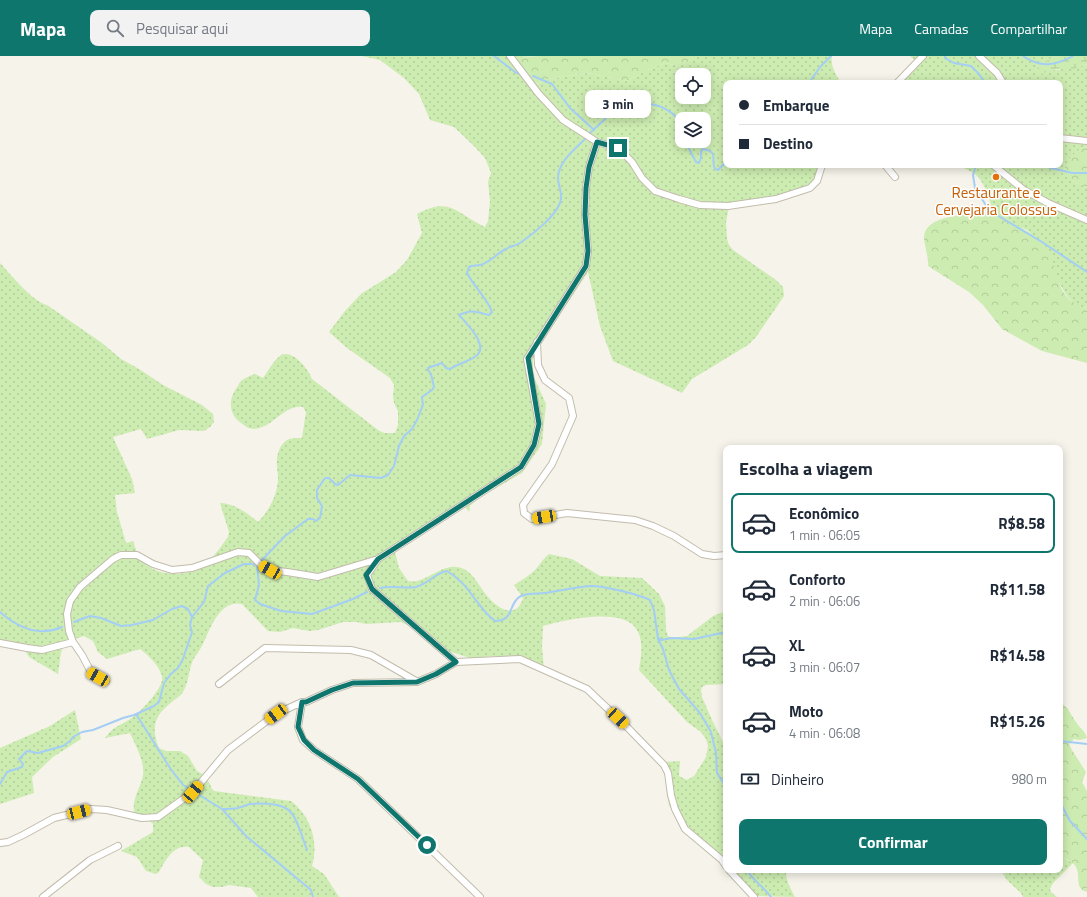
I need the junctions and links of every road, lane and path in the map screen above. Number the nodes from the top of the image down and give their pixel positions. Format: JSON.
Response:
{"nodes":[{"id":1,"x":510,"y":56,"type":"edge"},
{"id":2,"x":923,"y":56,"type":"edge"},
{"id":3,"x":978,"y":56,"type":"edge"},
{"id":4,"x":900,"y":80,"type":"edge"},
{"id":5,"x":1001,"y":80,"type":"edge"},
{"id":6,"x":1063,"y":138,"type":"edge"},
{"id":7,"x":1087,"y":141,"type":"edge"},
{"id":8,"x":597,"y":142,"type":"junction"},
{"id":9,"x":821,"y":168,"type":"edge"},
{"id":10,"x":887,"y":168,"type":"edge"},
{"id":11,"x":997,"y":168,"type":"edge"},
{"id":12,"x":895,"y":178,"type":"dead end"},
{"id":13,"x":1087,"y":220,"type":"edge"},
{"id":14,"x":537,"y":342,"type":"junction"},
{"id":15,"x":723,"y":555,"type":"edge"},
{"id":16,"x":378,"y":559,"type":"junction"},
{"id":17,"x":73,"y":642,"type":"junction"},
{"id":18,"x":0,"y":643,"type":"edge"},
{"id":19,"x":456,"y":662,"type":"junction"},
{"id":20,"x":106,"y":681,"type":"dead end"},
{"id":21,"x":417,"y":682,"type":"junction"},
{"id":22,"x":219,"y":684,"type":"dead end"},
{"id":23,"x":302,"y":702,"type":"junction"},
{"id":24,"x":0,"y":843,"type":"edge"},
{"id":25,"x":118,"y":846,"type":"dead end"},
{"id":26,"x":723,"y":862,"type":"edge"},
{"id":27,"x":732,"y":873,"type":"edge"},
{"id":28,"x":42,"y":897,"type":"edge"},
{"id":29,"x":480,"y":897,"type":"edge"},
{"id":30,"x":754,"y":897,"type":"edge"}],
"edges":[{"from":1,"to":8,"type":"street"},
{"from":2,"to":4,"type":"street"},
{"from":3,"to":5,"type":"street"},
{"from":6,"to":7,"type":"street"},
{"from":8,"to":9,"type":"street"},
{"from":8,"to":14,"type":"street"},
{"from":10,"to":12,"type":"street"},
{"from":11,"to":13,"type":"street"},
{"from":14,"to":15,"type":"street"},
{"from":14,"to":16,"type":"street"},
{"from":16,"to":17,"type":"street"},
{"from":16,"to":19,"type":"street"},
{"from":17,"to":18,"type":"street"},
{"from":17,"to":20,"type":"street"},
{"from":19,"to":21,"type":"street"},
{"from":19,"to":26,"type":"street"},
{"from":21,"to":22,"type":"street"},
{"from":21,"to":23,"type":"street"},
{"from":23,"to":24,"type":"street"},
{"from":23,"to":29,"type":"street"},
{"from":25,"to":28,"type":"street"},
{"from":27,"to":30,"type":"street"}]}
